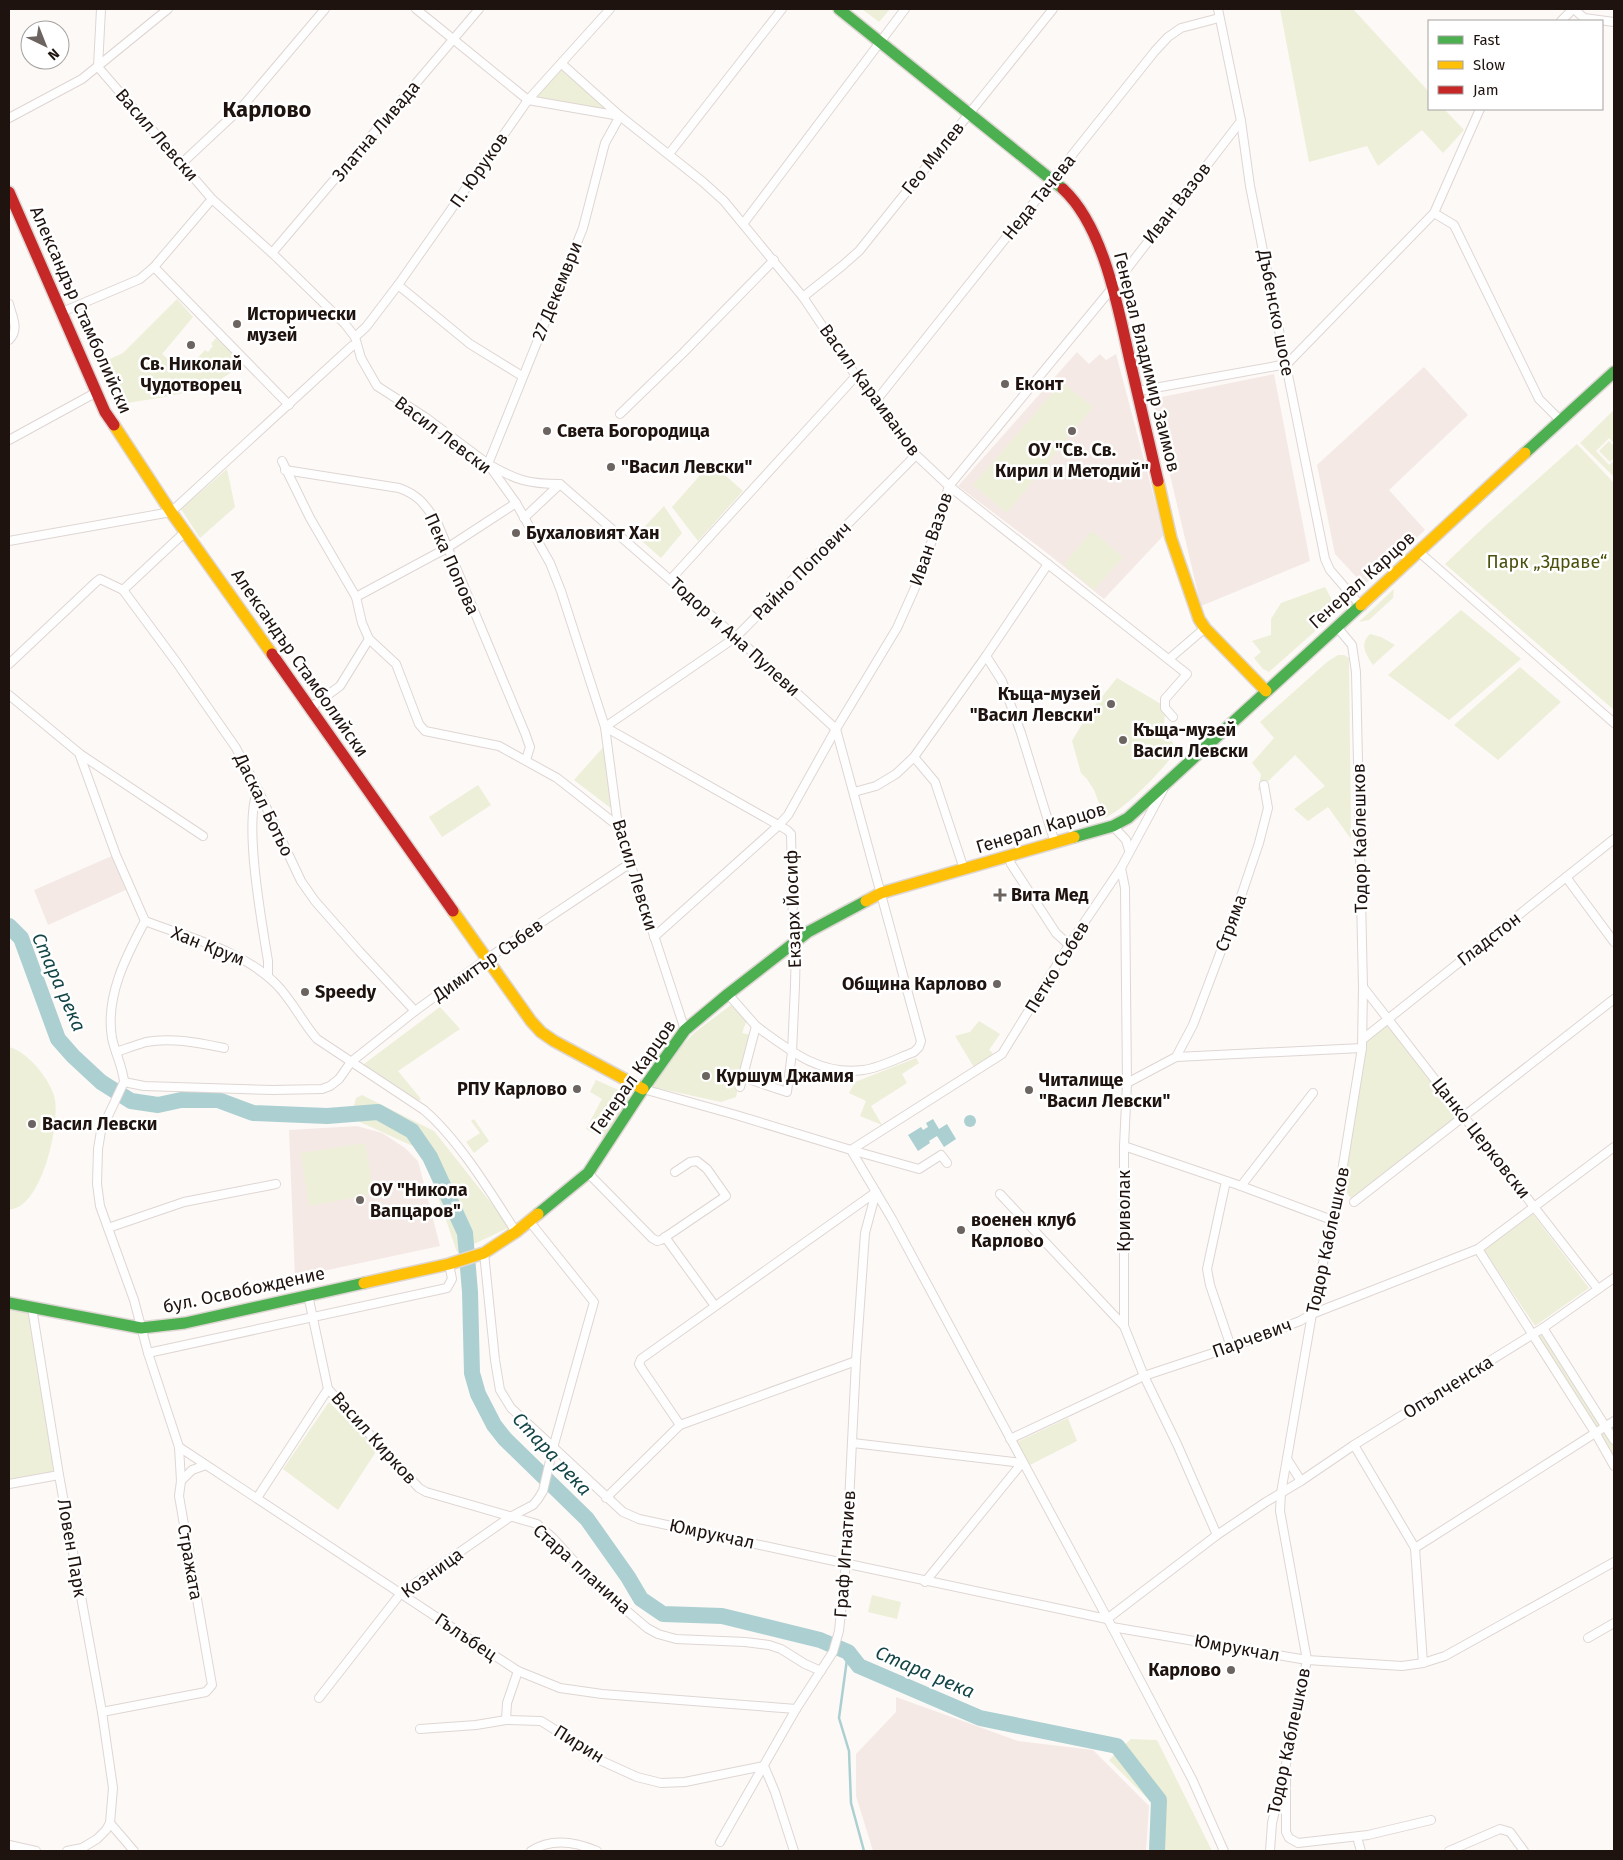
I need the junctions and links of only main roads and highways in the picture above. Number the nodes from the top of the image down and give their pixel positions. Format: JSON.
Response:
{"nodes":[{"id":1,"x":839,"y":9,"type":"edge"},
{"id":2,"x":9,"y":192,"type":"edge"},
{"id":3,"x":1614,"y":372,"type":"edge"},
{"id":4,"x":1266,"y":691,"type":"junction"},
{"id":5,"x":643,"y":1089,"type":"junction"},
{"id":6,"x":484,"y":1253,"type":"joint"},
{"id":7,"x":9,"y":1303,"type":"edge"}],
"edges":[{"from":1,"to":4,"type":"main road","name":"Генерал Владимир Заимов"},
{"from":2,"to":5,"type":"main road","name":"Александър Стамболийски"},
{"from":3,"to":4,"type":"main road","name":"Генерал Карцов"},
{"from":4,"to":5,"type":"main road","name":"Генерал Карцов"},
{"from":5,"to":6,"type":"main road","name":"Генерал Карцов"},
{"from":6,"to":7,"type":"main road","name":"бул. Освобождение"}]}
